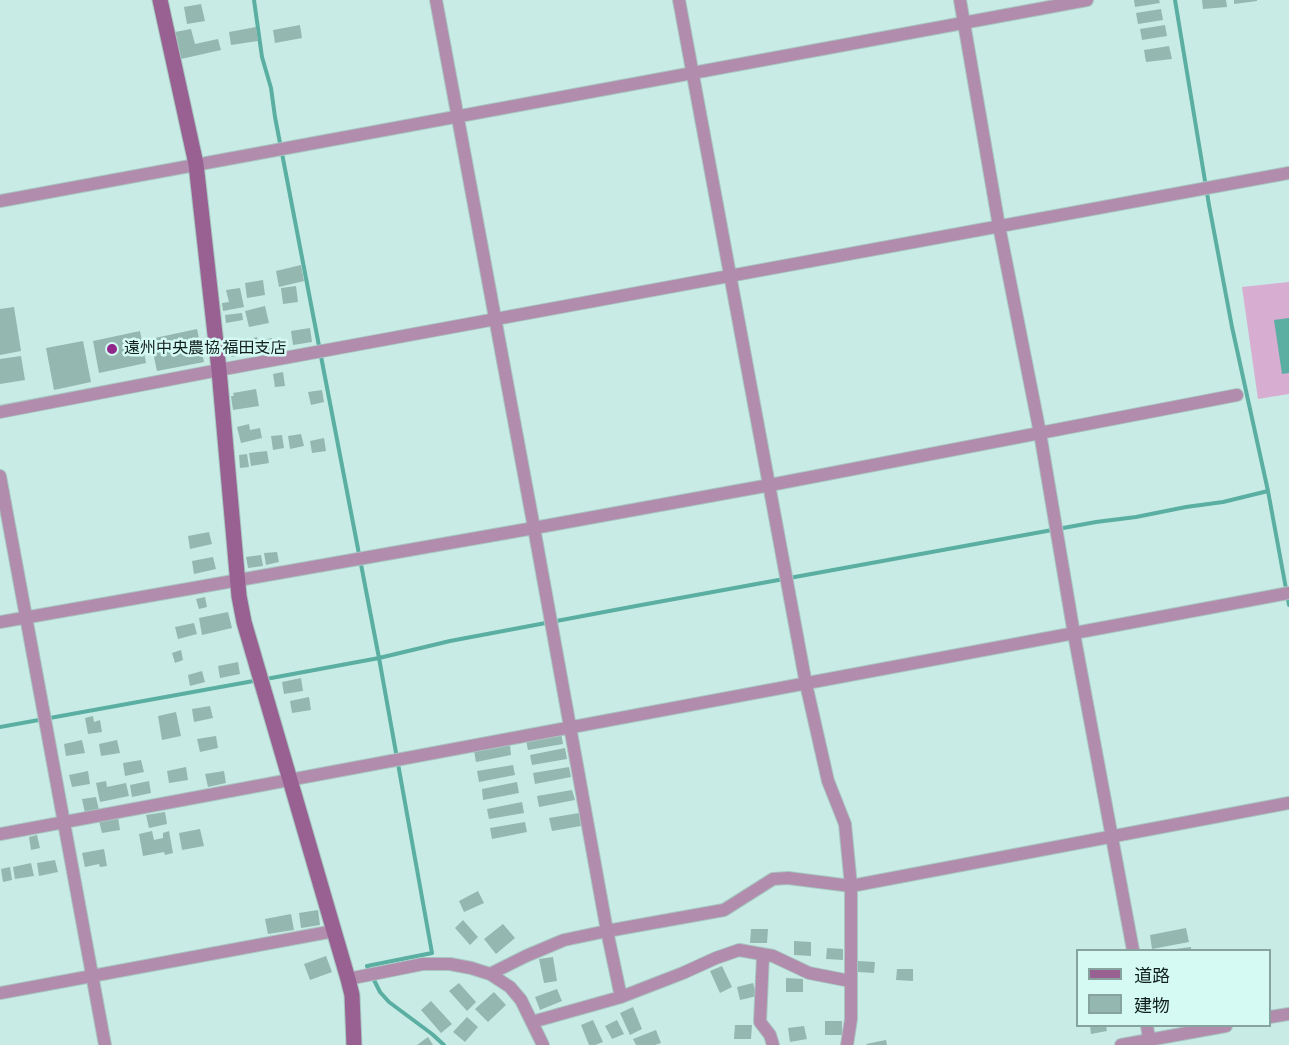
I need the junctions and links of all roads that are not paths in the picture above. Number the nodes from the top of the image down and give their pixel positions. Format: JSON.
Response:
{"nodes":[{"id":1,"x":160,"y":0,"type":"edge"},
{"id":2,"x":436,"y":0,"type":"edge"},
{"id":3,"x":679,"y":0,"type":"edge"},
{"id":4,"x":960,"y":0,"type":"edge"},
{"id":5,"x":1087,"y":0,"type":"edge"},
{"id":6,"x":964,"y":23,"type":"junction"},
{"id":7,"x":693,"y":74,"type":"junction"},
{"id":8,"x":457,"y":117,"type":"junction"},
{"id":9,"x":196,"y":164,"type":"junction"},
{"id":10,"x":1289,"y":172,"type":"edge"},
{"id":11,"x":0,"y":201,"type":"edge"},
{"id":12,"x":999,"y":226,"type":"junction"},
{"id":13,"x":730,"y":276,"type":"junction"},
{"id":14,"x":495,"y":319,"type":"junction"},
{"id":15,"x":219,"y":370,"type":"junction"},
{"id":16,"x":1237,"y":395,"type":"dead end"},
{"id":17,"x":0,"y":412,"type":"edge"},
{"id":18,"x":1040,"y":433,"type":"junction"},
{"id":19,"x":0,"y":476,"type":"edge"},
{"id":20,"x":770,"y":485,"type":"junction"},
{"id":21,"x":534,"y":528,"type":"junction"},
{"id":22,"x":238,"y":580,"type":"junction"},
{"id":23,"x":1289,"y":593,"type":"edge"},
{"id":24,"x":26,"y":617,"type":"junction"},
{"id":25,"x":0,"y":622,"type":"edge"},
{"id":26,"x":1074,"y":634,"type":"junction"},
{"id":27,"x":807,"y":684,"type":"junction"},
{"id":28,"x":570,"y":727,"type":"junction"},
{"id":29,"x":290,"y":779,"type":"junction"},
{"id":30,"x":1289,"y":803,"type":"edge"},
{"id":31,"x":64,"y":823,"type":"junction"},
{"id":32,"x":0,"y":834,"type":"edge"},
{"id":33,"x":1112,"y":836,"type":"junction"},
{"id":34,"x":851,"y":886,"type":"junction"},
{"id":35,"x":334,"y":931,"type":"junction"},
{"id":36,"x":607,"y":931,"type":"junction"},
{"id":37,"x":1133,"y":949,"type":"edge"},
{"id":38,"x":763,"y":955,"type":"junction"},
{"id":39,"x":490,"y":974,"type":"junction"},
{"id":40,"x":92,"y":976,"type":"junction"},
{"id":41,"x":348,"y":979,"type":"junction"},
{"id":42,"x":850,"y":981,"type":"junction"},
{"id":43,"x":0,"y":993,"type":"edge"},
{"id":44,"x":621,"y":996,"type":"junction"},
{"id":45,"x":1289,"y":1014,"type":"edge"},
{"id":46,"x":1271,"y":1017,"type":"edge"},
{"id":47,"x":532,"y":1022,"type":"junction"},
{"id":48,"x":1147,"y":1027,"type":"edge"},
{"id":49,"x":1221,"y":1027,"type":"edge"},
{"id":50,"x":1150,"y":1042,"type":"edge"},
{"id":51,"x":105,"y":1045,"type":"edge"},
{"id":52,"x":354,"y":1045,"type":"edge"},
{"id":53,"x":543,"y":1045,"type":"edge"},
{"id":54,"x":773,"y":1045,"type":"edge"},
{"id":55,"x":847,"y":1045,"type":"edge"},
{"id":56,"x":1121,"y":1045,"type":"edge"}],
"edges":[{"from":1,"to":9,"type":"street"},
{"from":2,"to":8,"type":"street"},
{"from":3,"to":7,"type":"street"},
{"from":4,"to":6,"type":"street"},
{"from":5,"to":6,"type":"street"},
{"from":6,"to":7,"type":"street"},
{"from":6,"to":12,"type":"street"},
{"from":7,"to":8,"type":"street"},
{"from":7,"to":13,"type":"street"},
{"from":8,"to":9,"type":"street"},
{"from":8,"to":14,"type":"street"},
{"from":9,"to":11,"type":"street"},
{"from":9,"to":15,"type":"street"},
{"from":10,"to":12,"type":"street"},
{"from":12,"to":13,"type":"street"},
{"from":12,"to":18,"type":"street"},
{"from":13,"to":14,"type":"street"},
{"from":13,"to":20,"type":"street"},
{"from":14,"to":15,"type":"street"},
{"from":14,"to":21,"type":"street"},
{"from":15,"to":17,"type":"street"},
{"from":15,"to":22,"type":"street"},
{"from":16,"to":18,"type":"street"},
{"from":18,"to":20,"type":"street"},
{"from":18,"to":26,"type":"street"},
{"from":19,"to":24,"type":"street"},
{"from":20,"to":21,"type":"street"},
{"from":20,"to":27,"type":"street"},
{"from":21,"to":22,"type":"street"},
{"from":21,"to":28,"type":"street"},
{"from":22,"to":24,"type":"street"},
{"from":22,"to":29,"type":"street"},
{"from":23,"to":26,"type":"street"},
{"from":24,"to":25,"type":"street"},
{"from":24,"to":31,"type":"street"},
{"from":26,"to":27,"type":"street"},
{"from":26,"to":33,"type":"street"},
{"from":27,"to":28,"type":"street"},
{"from":27,"to":34,"type":"street"},
{"from":28,"to":29,"type":"street"},
{"from":28,"to":36,"type":"street"},
{"from":29,"to":31,"type":"street"},
{"from":29,"to":35,"type":"street"},
{"from":30,"to":33,"type":"street"},
{"from":31,"to":32,"type":"street"},
{"from":31,"to":40,"type":"street"},
{"from":33,"to":34,"type":"street"},
{"from":33,"to":37,"type":"street"},
{"from":34,"to":36,"type":"street"},
{"from":34,"to":42,"type":"street"},
{"from":35,"to":40,"type":"street"},
{"from":35,"to":41,"type":"street"},
{"from":36,"to":39,"type":"street"},
{"from":36,"to":44,"type":"street"},
{"from":38,"to":42,"type":"street"},
{"from":38,"to":44,"type":"street"},
{"from":38,"to":54,"type":"street"},
{"from":39,"to":41,"type":"street"},
{"from":39,"to":47,"type":"street"},
{"from":40,"to":43,"type":"street"},
{"from":40,"to":51,"type":"street"},
{"from":41,"to":52,"type":"street"},
{"from":42,"to":55,"type":"street"},
{"from":44,"to":47,"type":"street"},
{"from":45,"to":46,"type":"street"},
{"from":47,"to":53,"type":"street"},
{"from":48,"to":50,"type":"street"},
{"from":49,"to":50,"type":"street"},
{"from":50,"to":56,"type":"street"}]}
